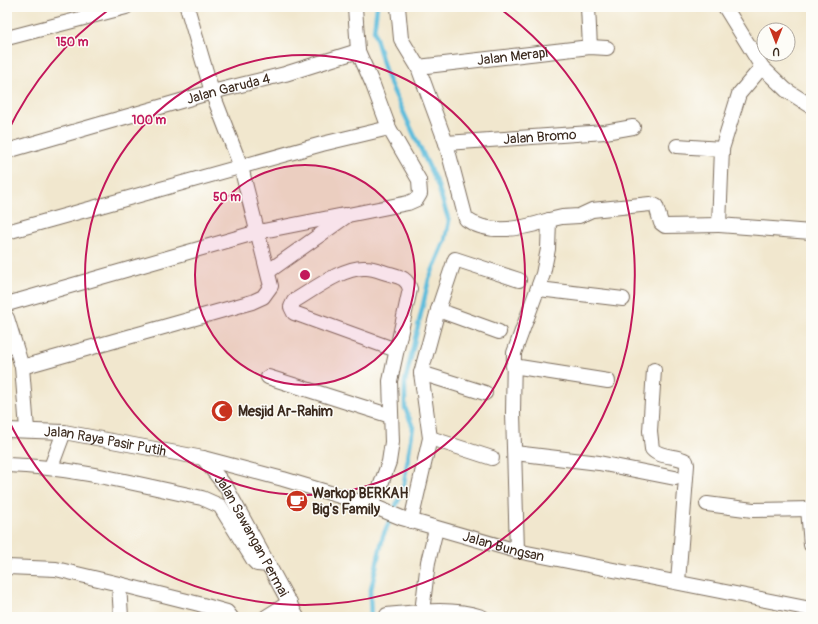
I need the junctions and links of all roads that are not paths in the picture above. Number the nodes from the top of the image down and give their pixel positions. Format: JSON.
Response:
{"nodes":[{"id":1,"x":126,"y":7,"type":"edge"},
{"id":2,"x":187,"y":7,"type":"edge"},
{"id":3,"x":355,"y":7,"type":"edge"},
{"id":4,"x":398,"y":7,"type":"edge"},
{"id":5,"x":588,"y":7,"type":"edge"},
{"id":6,"x":725,"y":7,"type":"edge"},
{"id":7,"x":7,"y":38,"type":"edge"},
{"id":8,"x":590,"y":47,"type":"junction"},
{"id":9,"x":607,"y":48,"type":"dead end"},
{"id":10,"x":358,"y":51,"type":"junction"},
{"id":11,"x":418,"y":67,"type":"junction"},
{"id":12,"x":762,"y":67,"type":"junction"},
{"id":13,"x":212,"y":92,"type":"junction"},
{"id":14,"x":811,"y":106,"type":"edge"},
{"id":15,"x":633,"y":127,"type":"dead end"},
{"id":16,"x":389,"y":128,"type":"junction"},
{"id":17,"x":446,"y":143,"type":"junction"},
{"id":18,"x":677,"y":146,"type":"dead end"},
{"id":19,"x":722,"y":149,"type":"junction"},
{"id":20,"x":7,"y":150,"type":"edge"},
{"id":21,"x":241,"y":167,"type":"junction"},
{"id":22,"x":348,"y":215,"type":"junction"},
{"id":23,"x":549,"y":220,"type":"junction"},
{"id":24,"x":720,"y":225,"type":"junction"},
{"id":25,"x":7,"y":232,"type":"edge"},
{"id":26,"x":258,"y":232,"type":"junction"},
{"id":27,"x":811,"y":232,"type":"edge"},
{"id":28,"x":269,"y":271,"type":"junction"},
{"id":29,"x":519,"y":280,"type":"dead end"},
{"id":30,"x":539,"y":289,"type":"junction"},
{"id":31,"x":623,"y":299,"type":"dead end"},
{"id":32,"x":7,"y":304,"type":"edge"},
{"id":33,"x":438,"y":310,"type":"junction"},
{"id":34,"x":7,"y":318,"type":"edge"},
{"id":35,"x":498,"y":332,"type":"dead end"},
{"id":36,"x":396,"y":350,"type":"junction"},
{"id":37,"x":513,"y":366,"type":"junction"},
{"id":38,"x":22,"y":367,"type":"junction"},
{"id":39,"x":654,"y":370,"type":"dead end"},
{"id":40,"x":421,"y":373,"type":"junction"},
{"id":41,"x":268,"y":377,"type":"dead end"},
{"id":42,"x":608,"y":382,"type":"dead end"},
{"id":43,"x":485,"y":393,"type":"dead end"},
{"id":44,"x":392,"y":416,"type":"junction"},
{"id":45,"x":27,"y":429,"type":"junction"},
{"id":46,"x":7,"y":430,"type":"edge"},
{"id":47,"x":64,"y":432,"type":"junction"},
{"id":48,"x":430,"y":438,"type":"junction"},
{"id":49,"x":515,"y":453,"type":"junction"},
{"id":50,"x":203,"y":458,"type":"junction"},
{"id":51,"x":492,"y":458,"type":"dead end"},
{"id":52,"x":7,"y":465,"type":"edge"},
{"id":53,"x":51,"y":467,"type":"junction"},
{"id":54,"x":675,"y":478,"type":"dead end"},
{"id":55,"x":707,"y":504,"type":"dead end"},
{"id":56,"x":376,"y":508,"type":"junction"},
{"id":57,"x":809,"y":509,"type":"edge"},
{"id":58,"x":407,"y":520,"type":"junction"},
{"id":59,"x":436,"y":529,"type":"junction"},
{"id":60,"x":811,"y":545,"type":"edge"},
{"id":61,"x":517,"y":552,"type":"junction"},
{"id":62,"x":269,"y":565,"type":"junction"},
{"id":63,"x":7,"y":567,"type":"edge"},
{"id":64,"x":678,"y":582,"type":"junction"},
{"id":65,"x":119,"y":584,"type":"junction"},
{"id":66,"x":290,"y":602,"type":"junction"},
{"id":67,"x":811,"y":609,"type":"edge"},
{"id":68,"x":422,"y":612,"type":"junction"},
{"id":69,"x":121,"y":617,"type":"edge"},
{"id":70,"x":231,"y":617,"type":"edge"},
{"id":71,"x":266,"y":617,"type":"edge"},
{"id":72,"x":297,"y":617,"type":"edge"},
{"id":73,"x":386,"y":617,"type":"edge"},
{"id":74,"x":482,"y":617,"type":"edge"}],
"edges":[{"from":1,"to":7,"type":"street"},
{"from":2,"to":13,"type":"street"},
{"from":3,"to":10,"type":"street"},
{"from":4,"to":11,"type":"street"},
{"from":5,"to":8,"type":"street"},
{"from":6,"to":12,"type":"street"},
{"from":8,"to":9,"type":"street","name":"Jalan Merapi"},
{"from":8,"to":11,"type":"street","name":"Jalan Merapi"},
{"from":10,"to":13,"type":"street","name":"Jalan Garuda 4"},
{"from":10,"to":16,"type":"street"},
{"from":11,"to":17,"type":"street"},
{"from":12,"to":14,"type":"street"},
{"from":12,"to":19,"type":"street"},
{"from":13,"to":20,"type":"street","name":"Jalan Garuda 4"},
{"from":13,"to":21,"type":"street"},
{"from":15,"to":17,"type":"street","name":"Jalan Bromo"},
{"from":16,"to":21,"type":"street"},
{"from":16,"to":22,"type":"street"},
{"from":17,"to":23,"type":"street"},
{"from":18,"to":19,"type":"street"},
{"from":19,"to":24,"type":"street"},
{"from":21,"to":25,"type":"street"},
{"from":21,"to":26,"type":"street"},
{"from":22,"to":26,"type":"street"},
{"from":22,"to":28,"type":"street"},
{"from":23,"to":24,"type":"street"},
{"from":23,"to":30,"type":"street"},
{"from":24,"to":27,"type":"street"},
{"from":26,"to":28,"type":"street"},
{"from":26,"to":32,"type":"street"},
{"from":28,"to":38,"type":"street"},
{"from":29,"to":33,"type":"street"},
{"from":30,"to":31,"type":"street"},
{"from":30,"to":37,"type":"street"},
{"from":33,"to":35,"type":"street"},
{"from":33,"to":40,"type":"street"},
{"from":34,"to":38,"type":"street"},
{"from":36,"to":36,"type":"street"},
{"from":36,"to":44,"type":"street"},
{"from":37,"to":42,"type":"street"},
{"from":37,"to":49,"type":"street"},
{"from":38,"to":45,"type":"street"},
{"from":39,"to":64,"type":"street"},
{"from":40,"to":43,"type":"street"},
{"from":40,"to":48,"type":"street"},
{"from":41,"to":44,"type":"street"},
{"from":44,"to":56,"type":"street"},
{"from":45,"to":46,"type":"street","name":"Jalan Raya Pasir Putih"},
{"from":45,"to":47,"type":"street","name":"Jalan Raya Pasir Putih"},
{"from":47,"to":50,"type":"street","name":"Jalan Raya Pasir Putih"},
{"from":47,"to":53,"type":"street"},
{"from":48,"to":51,"type":"street"},
{"from":48,"to":58,"type":"street"},
{"from":49,"to":54,"type":"street"},
{"from":49,"to":61,"type":"street"},
{"from":50,"to":56,"type":"street","name":"Jalan Bungsan"},
{"from":50,"to":62,"type":"street","name":"Jalan Sawangan Permai"},
{"from":52,"to":53,"type":"street"},
{"from":53,"to":62,"type":"street"},
{"from":55,"to":57,"type":"street"},
{"from":56,"to":58,"type":"street","name":"Jalan Bungsan"},
{"from":57,"to":60,"type":"street"},
{"from":58,"to":59,"type":"street","name":"Jalan Bungsan"},
{"from":59,"to":61,"type":"street","name":"Jalan Bungsan"},
{"from":59,"to":68,"type":"street"},
{"from":61,"to":64,"type":"street","name":"Jalan Bungsan"},
{"from":62,"to":66,"type":"street","name":"Jalan Sawangan Permai"},
{"from":63,"to":65,"type":"street"},
{"from":64,"to":67,"type":"street","name":"Jalan Bungsan"},
{"from":65,"to":69,"type":"street"},
{"from":65,"to":70,"type":"street"},
{"from":66,"to":71,"type":"street"},
{"from":66,"to":72,"type":"street","name":"Jalan Sawangan Permai"},
{"from":68,"to":73,"type":"street"},
{"from":68,"to":74,"type":"street"}]}
